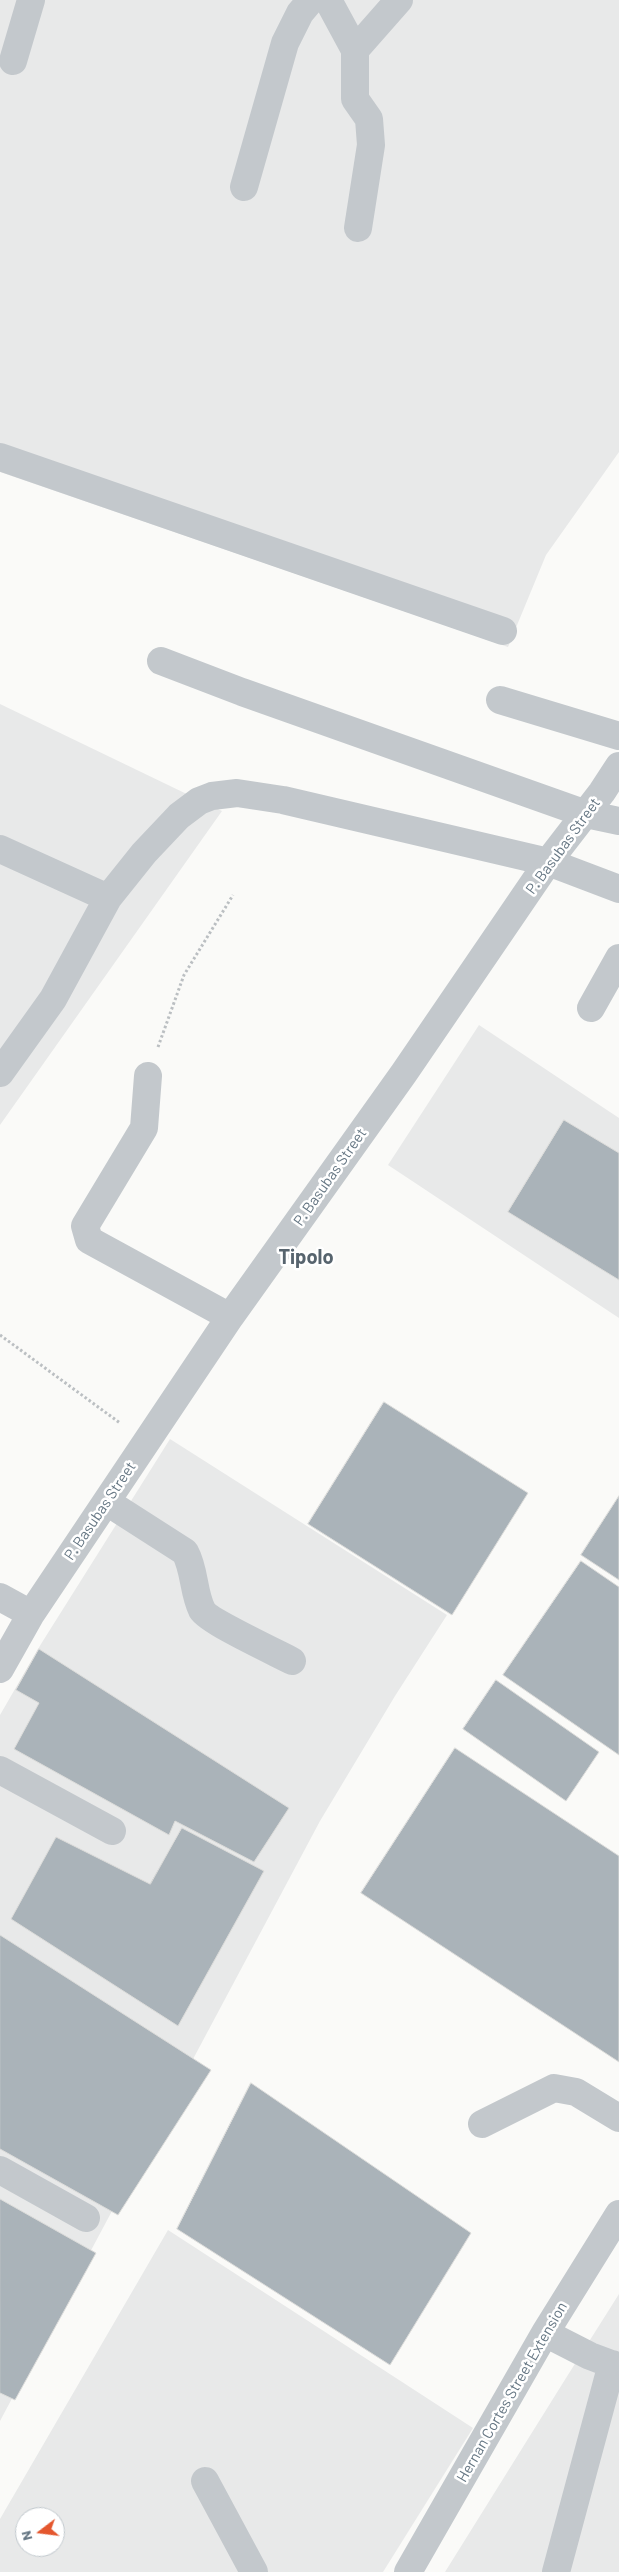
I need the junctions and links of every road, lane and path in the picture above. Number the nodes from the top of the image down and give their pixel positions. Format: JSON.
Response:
{"nodes":[{"id":1,"x":30,"y":0,"type":"edge"},
{"id":2,"x":311,"y":0,"type":"edge"},
{"id":3,"x":328,"y":0,"type":"edge"},
{"id":4,"x":399,"y":0,"type":"edge"},
{"id":5,"x":355,"y":50,"type":"junction"},
{"id":6,"x":14,"y":60,"type":"dead end"},
{"id":7,"x":244,"y":186,"type":"dead end"},
{"id":8,"x":358,"y":228,"type":"dead end"},
{"id":9,"x":0,"y":457,"type":"edge"},
{"id":10,"x":503,"y":631,"type":"dead end"},
{"id":11,"x":161,"y":661,"type":"dead end"},
{"id":12,"x":500,"y":700,"type":"dead end"},
{"id":13,"x":619,"y":736,"type":"edge"},
{"id":14,"x":619,"y":766,"type":"edge"},
{"id":15,"x":586,"y":814,"type":"junction"},
{"id":16,"x":619,"y":821,"type":"edge"},
{"id":17,"x":0,"y":849,"type":"edge"},
{"id":18,"x":548,"y":862,"type":"junction"},
{"id":19,"x":619,"y":889,"type":"edge"},
{"id":20,"x":233,"y":896,"type":"dead end"},
{"id":21,"x":108,"y":898,"type":"junction"},
{"id":22,"x":619,"y":958,"type":"edge"},
{"id":23,"x":591,"y":1008,"type":"dead end"},
{"id":24,"x":0,"y":1074,"type":"edge"},
{"id":25,"x":148,"y":1076,"type":"joint"},
{"id":26,"x":230,"y":1317,"type":"junction"},
{"id":27,"x":0,"y":1335,"type":"edge"},
{"id":28,"x":146,"y":1443,"type":"junction"},
{"id":29,"x":107,"y":1502,"type":"junction"},
{"id":30,"x":0,"y":1596,"type":"edge"},
{"id":31,"x":31,"y":1614,"type":"junction"},
{"id":32,"x":292,"y":1661,"type":"dead end"},
{"id":33,"x":0,"y":1669,"type":"edge"},
{"id":34,"x":0,"y":1770,"type":"edge"},
{"id":35,"x":112,"y":1831,"type":"dead end"},
{"id":36,"x":619,"y":2118,"type":"edge"},
{"id":37,"x":482,"y":2124,"type":"dead end"},
{"id":38,"x":0,"y":2170,"type":"edge"},
{"id":39,"x":619,"y":2214,"type":"edge"},
{"id":40,"x":86,"y":2218,"type":"dead end"},
{"id":41,"x":545,"y":2332,"type":"junction"},
{"id":42,"x":615,"y":2366,"type":"edge"},
{"id":43,"x":205,"y":2481,"type":"dead end"},
{"id":44,"x":254,"y":2572,"type":"edge"},
{"id":45,"x":408,"y":2572,"type":"edge"},
{"id":46,"x":556,"y":2572,"type":"edge"}],
"edges":[{"from":1,"to":6,"type":"street"},
{"from":2,"to":7,"type":"street"},
{"from":3,"to":5,"type":"street"},
{"from":4,"to":5,"type":"street"},
{"from":5,"to":8,"type":"street"},
{"from":9,"to":10,"type":"street"},
{"from":11,"to":15,"type":"street"},
{"from":12,"to":13,"type":"street"},
{"from":14,"to":15,"type":"street","name":"P. Basubas Street"},
{"from":15,"to":16,"type":"street"},
{"from":15,"to":18,"type":"street","name":"P. Basubas Street"},
{"from":17,"to":21,"type":"street"},
{"from":18,"to":19,"type":"street"},
{"from":18,"to":21,"type":"street"},
{"from":18,"to":26,"type":"street","name":"P. Basubas Street"},
{"from":20,"to":25,"type":"path"},
{"from":21,"to":24,"type":"street"},
{"from":22,"to":23,"type":"street"},
{"from":25,"to":26,"type":"street"},
{"from":26,"to":28,"type":"street","name":"P. Basubas Street"},
{"from":27,"to":28,"type":"path"},
{"from":28,"to":29,"type":"street","name":"P. Basubas Street"},
{"from":29,"to":31,"type":"street","name":"P. Basubas Street"},
{"from":29,"to":32,"type":"street"},
{"from":30,"to":31,"type":"street"},
{"from":31,"to":33,"type":"street","name":"P. Basubas Street"},
{"from":34,"to":35,"type":"street"},
{"from":36,"to":37,"type":"street"},
{"from":38,"to":40,"type":"street"},
{"from":39,"to":41,"type":"street","name":"Hernan Cortes Street Extension"},
{"from":41,"to":42,"type":"street"},
{"from":41,"to":45,"type":"street","name":"Hernan Cortes Street Extension"},
{"from":42,"to":46,"type":"street"},
{"from":43,"to":44,"type":"street"}]}
